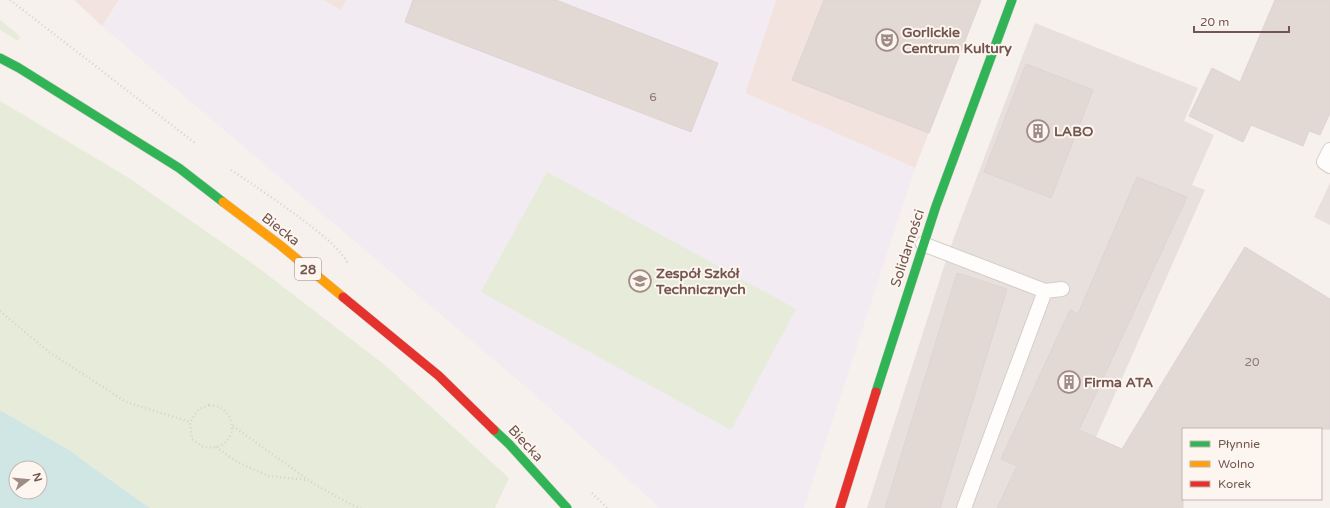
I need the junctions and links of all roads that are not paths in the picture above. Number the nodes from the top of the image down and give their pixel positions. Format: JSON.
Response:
{"nodes":[{"id":1,"x":1012,"y":0,"type":"edge"},
{"id":2,"x":0,"y":58,"type":"edge"},
{"id":3,"x":1330,"y":150,"type":"edge"},
{"id":4,"x":1330,"y":166,"type":"edge"},
{"id":5,"x":923,"y":244,"type":"junction"},
{"id":6,"x":1062,"y":290,"type":"dead end"},
{"id":7,"x":1045,"y":291,"type":"junction"},
{"id":8,"x":567,"y":508,"type":"edge"},
{"id":9,"x":840,"y":508,"type":"edge"},
{"id":10,"x":964,"y":508,"type":"edge"}],
"edges":[{"from":1,"to":5,"type":"main road","name":"Solidarności"},
{"from":2,"to":8,"type":"main road","name":"Biecka","number":"28"},
{"from":3,"to":4,"type":"lane"},
{"from":5,"to":7,"type":"lane"},
{"from":5,"to":9,"type":"main road","name":"Solidarności"},
{"from":6,"to":7,"type":"lane"},
{"from":7,"to":10,"type":"lane"}]}
